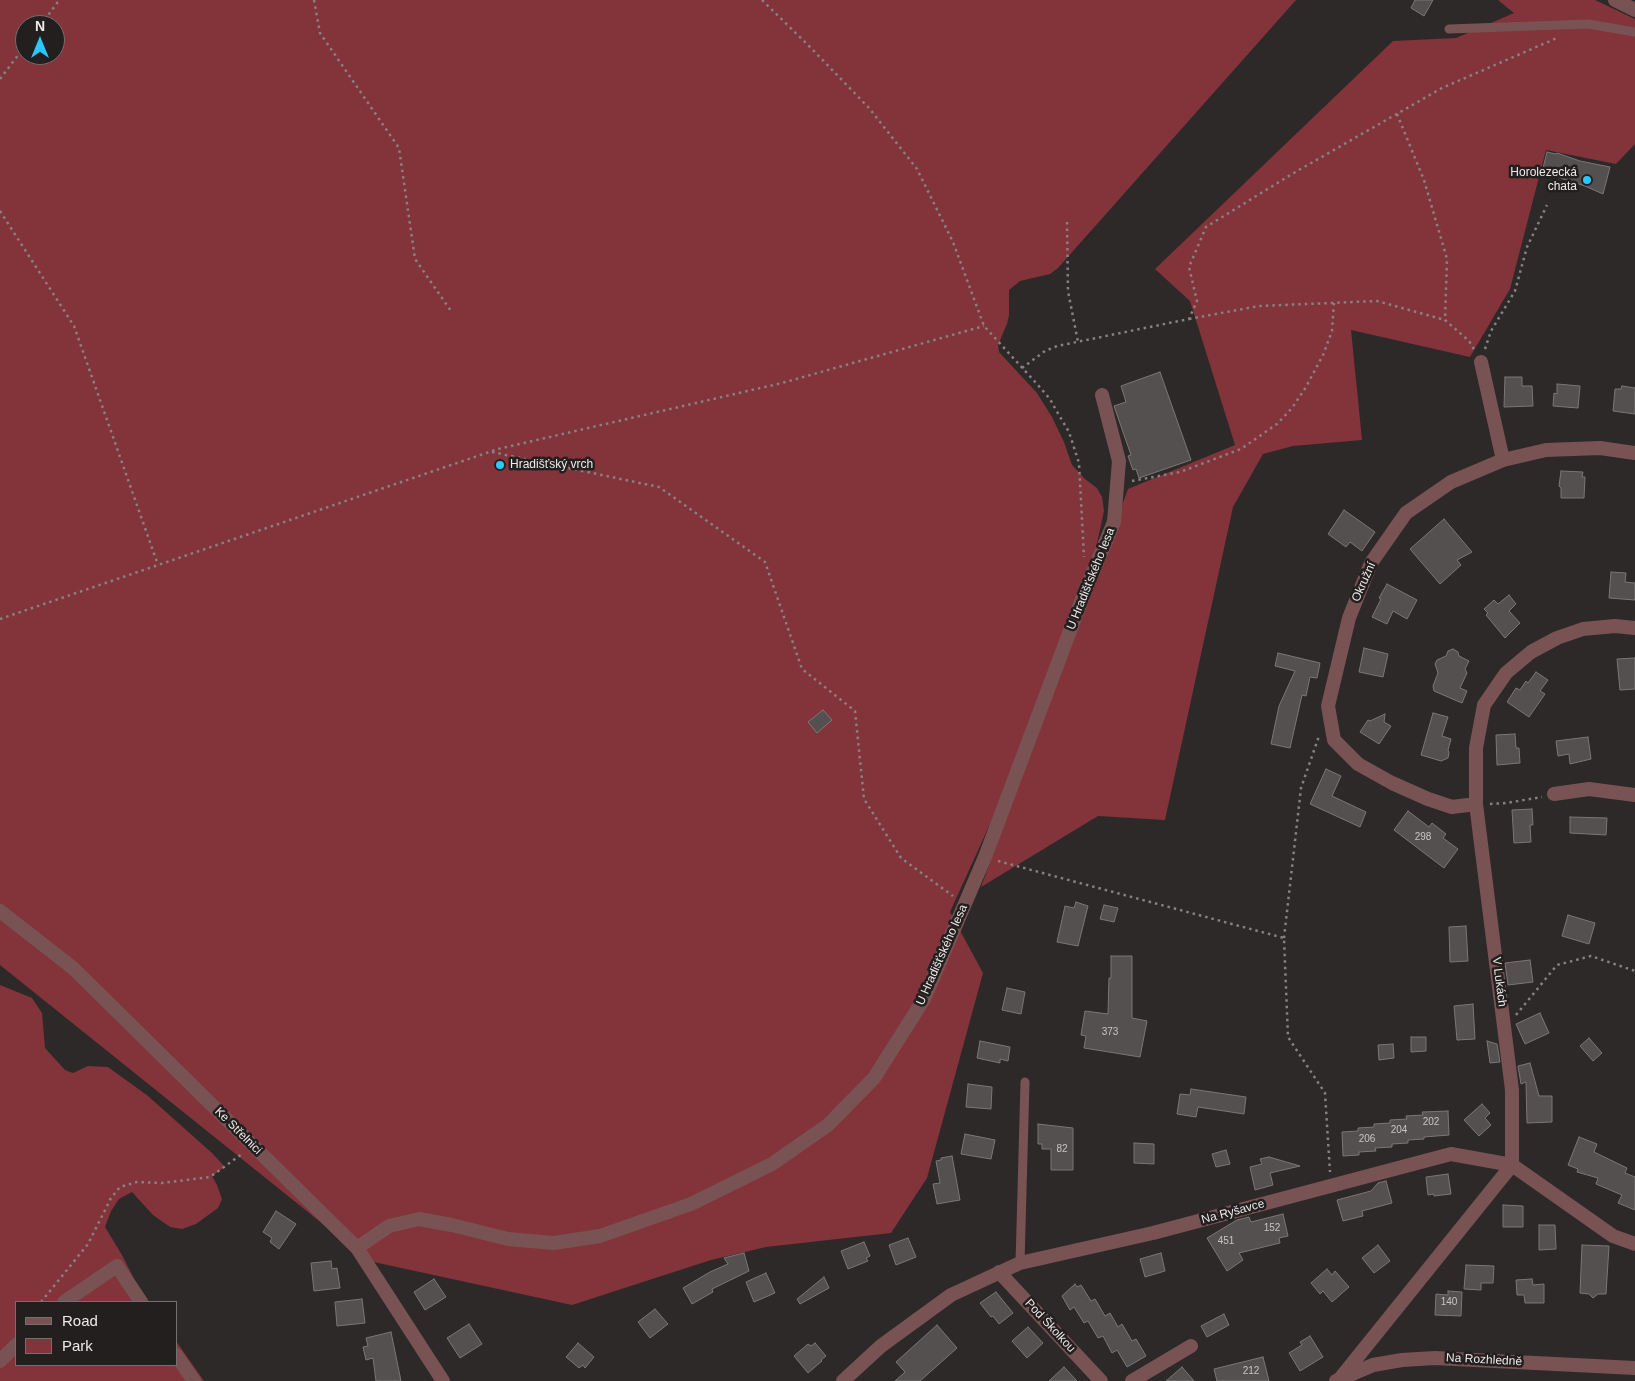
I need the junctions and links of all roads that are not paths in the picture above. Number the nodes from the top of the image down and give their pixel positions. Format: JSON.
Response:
{"nodes":[{"id":1,"x":1615,"y":0,"type":"edge"},
{"id":2,"x":1635,"y":10,"type":"edge"},
{"id":3,"x":1449,"y":29,"type":"dead end"},
{"id":4,"x":1635,"y":32,"type":"edge"},
{"id":5,"x":1481,"y":362,"type":"road end"},
{"id":6,"x":1102,"y":395,"type":"dead end"},
{"id":7,"x":1635,"y":453,"type":"edge"},
{"id":8,"x":1503,"y":460,"type":"junction"},
{"id":9,"x":1635,"y":628,"type":"edge"},
{"id":10,"x":1554,"y":794,"type":"road end"},
{"id":11,"x":1635,"y":795,"type":"edge"},
{"id":12,"x":1476,"y":804,"type":"junction"},
{"id":13,"x":0,"y":911,"type":"edge"},
{"id":14,"x":1025,"y":1082,"type":"dead end"},
{"id":15,"x":1512,"y":1164,"type":"junction"},
{"id":16,"x":1635,"y":1244,"type":"edge"},
{"id":17,"x":357,"y":1248,"type":"junction"},
{"id":18,"x":1020,"y":1263,"type":"junction"},
{"id":19,"x":999,"y":1272,"type":"junction"},
{"id":20,"x":65,"y":1301,"type":"edge"},
{"id":21,"x":140,"y":1301,"type":"edge"},
{"id":22,"x":1191,"y":1346,"type":"dead end"},
{"id":23,"x":15,"y":1347,"type":"edge"},
{"id":24,"x":178,"y":1357,"type":"edge"},
{"id":25,"x":0,"y":1361,"type":"edge"},
{"id":26,"x":1635,"y":1368,"type":"edge"},
{"id":27,"x":1337,"y":1380,"type":"edge"},
{"id":28,"x":194,"y":1381,"type":"edge"},
{"id":29,"x":443,"y":1381,"type":"edge"},
{"id":30,"x":843,"y":1381,"type":"edge"},
{"id":31,"x":1101,"y":1381,"type":"edge"},
{"id":32,"x":1132,"y":1381,"type":"edge"}],
"edges":[{"from":1,"to":2,"type":"street"},
{"from":3,"to":4,"type":"lane"},
{"from":5,"to":8,"type":"street"},
{"from":6,"to":17,"type":"street","name":"U Hradišťského lesa"},
{"from":7,"to":8,"type":"street","name":"Okružní"},
{"from":8,"to":12,"type":"street","name":"Okružní"},
{"from":9,"to":12,"type":"street","name":"V Lukách"},
{"from":10,"to":11,"type":"street"},
{"from":12,"to":15,"type":"street","name":"V Lukách"},
{"from":13,"to":17,"type":"street","name":"Ke Střelnici"},
{"from":14,"to":18,"type":"lane"},
{"from":15,"to":16,"type":"street","name":"Na Ryšavce"},
{"from":15,"to":18,"type":"street","name":"Na Ryšavce"},
{"from":15,"to":27,"type":"street"},
{"from":17,"to":29,"type":"street","name":"Ke Střelnici"},
{"from":18,"to":19,"type":"street","name":"Na Ryšavce"},
{"from":19,"to":30,"type":"street","name":"Na Ryšavce"},
{"from":19,"to":31,"type":"street","name":"Pod Školkou"},
{"from":20,"to":21,"type":"street"},
{"from":22,"to":32,"type":"street"},
{"from":23,"to":25,"type":"street"},
{"from":24,"to":28,"type":"street"},
{"from":26,"to":27,"type":"street","name":"Na Rozhledně"}]}
